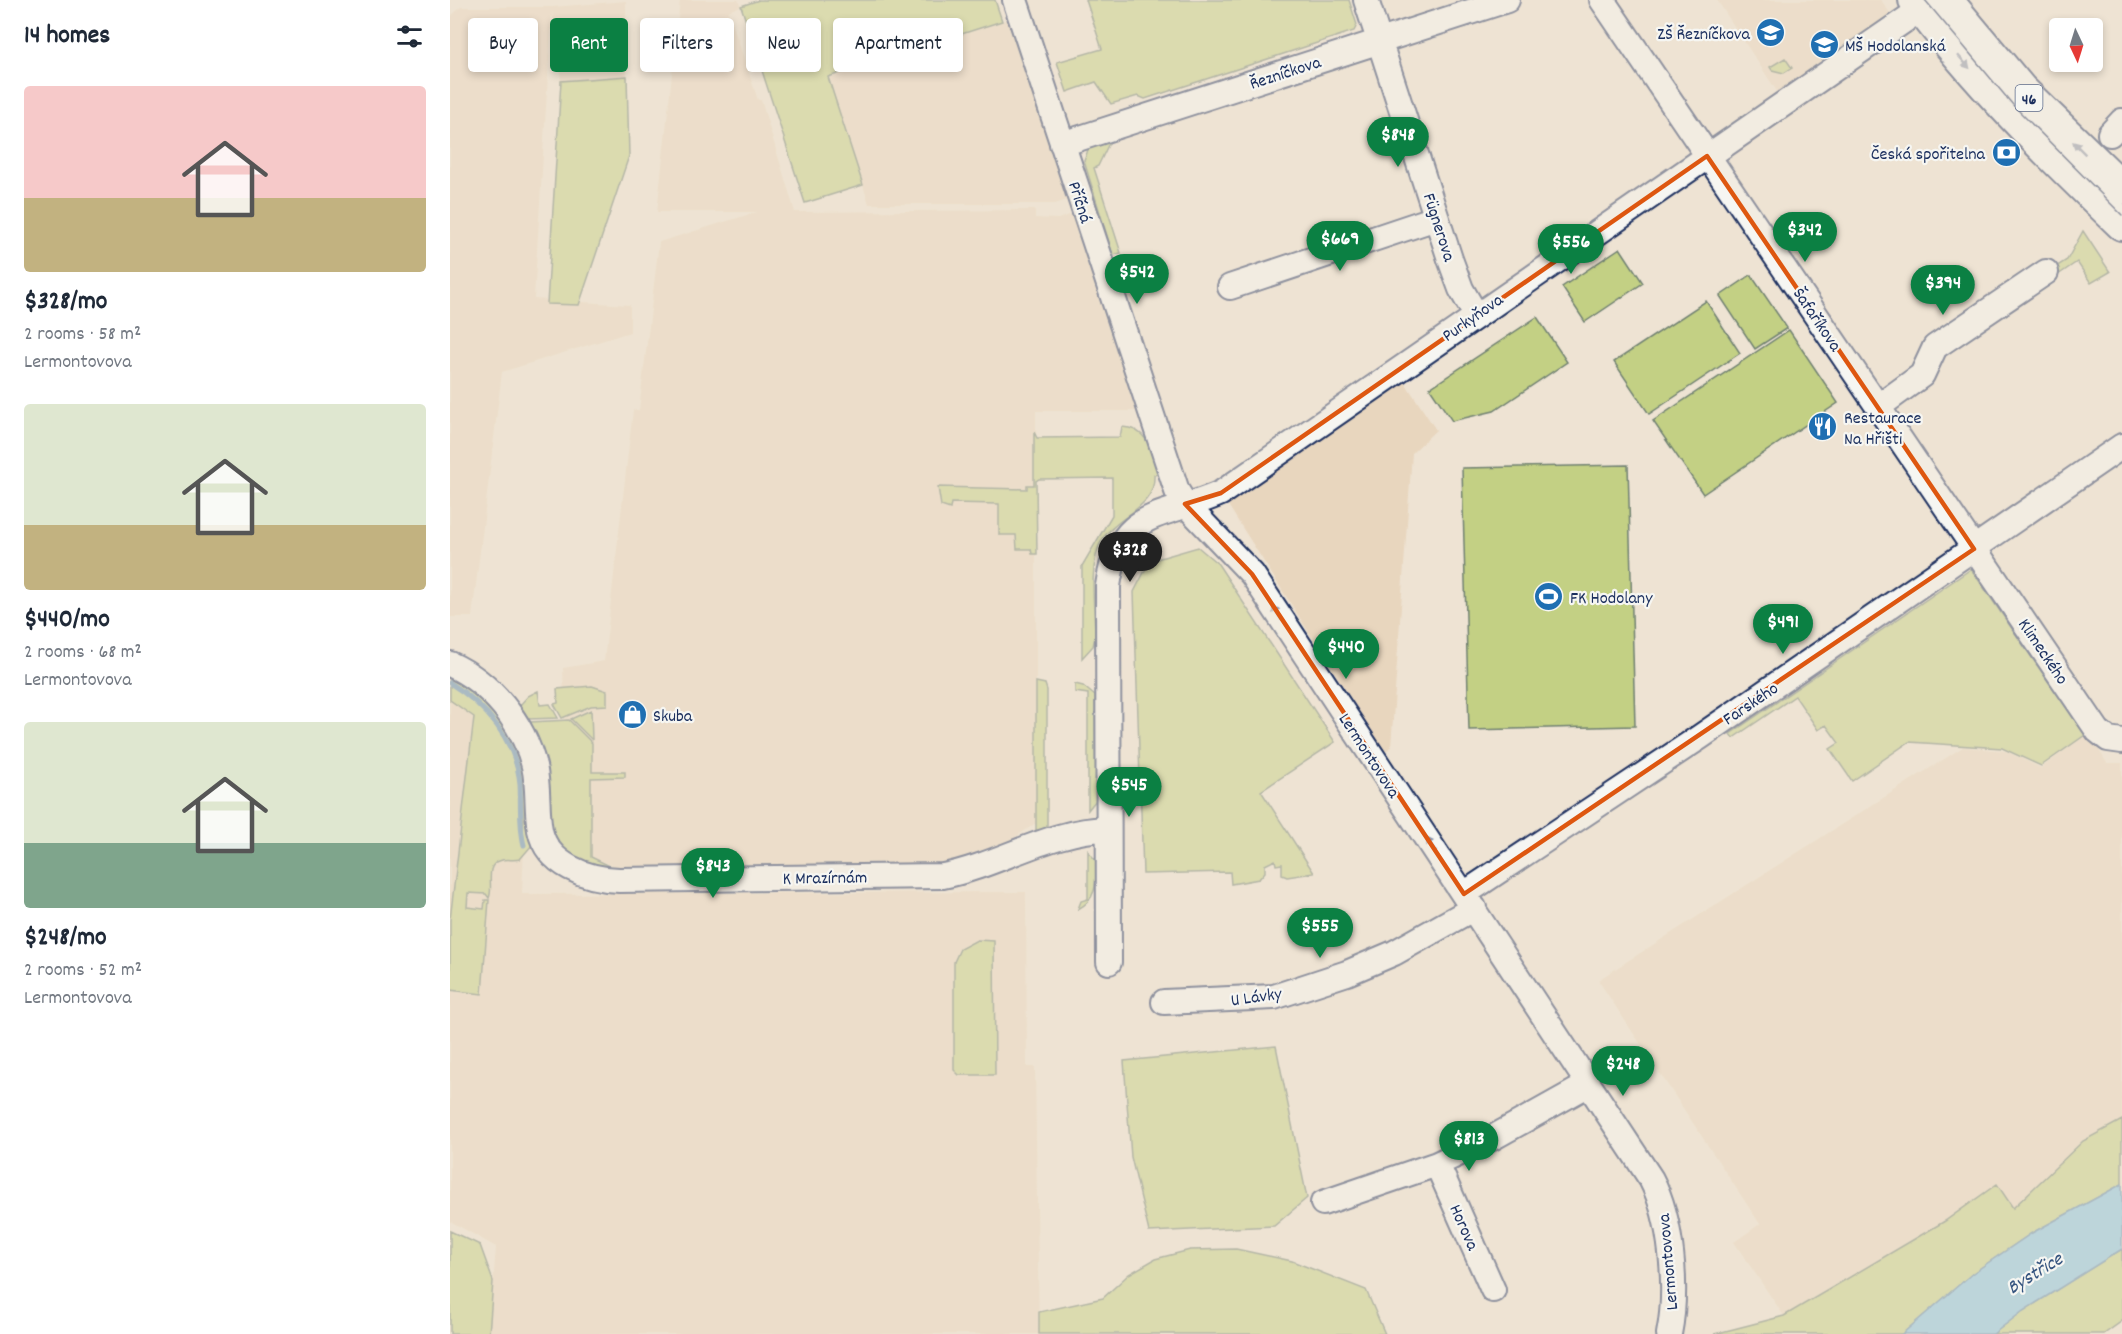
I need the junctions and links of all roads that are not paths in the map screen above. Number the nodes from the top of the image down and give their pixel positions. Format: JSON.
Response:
{"nodes":[{"id":1,"x":1015,"y":0,"type":"edge"},
{"id":2,"x":1366,"y":0,"type":"edge"},
{"id":3,"x":1507,"y":0,"type":"edge"},
{"id":4,"x":1602,"y":0,"type":"edge"},
{"id":5,"x":1929,"y":2,"type":"edge"},
{"id":6,"x":1380,"y":41,"type":"junction"},
{"id":7,"x":1062,"y":144,"type":"junction"},
{"id":8,"x":1707,"y":156,"type":"junction"},
{"id":9,"x":2122,"y":188,"type":"edge"},
{"id":10,"x":1437,"y":218,"type":"junction"},
{"id":11,"x":2122,"y":224,"type":"edge"},
{"id":12,"x":2046,"y":272,"type":"dead end"},
{"id":13,"x":1230,"y":287,"type":"dead end"},
{"id":14,"x":1476,"y":315,"type":"junction"},
{"id":15,"x":1878,"y":407,"type":"junction"},
{"id":16,"x":2122,"y":446,"type":"edge"},
{"id":17,"x":1185,"y":504,"type":"junction"},
{"id":18,"x":1974,"y":549,"type":"junction"},
{"id":19,"x":450,"y":664,"type":"edge"},
{"id":20,"x":2122,"y":741,"type":"edge"},
{"id":21,"x":1108,"y":829,"type":"junction"},
{"id":22,"x":1469,"y":901,"type":"junction"},
{"id":23,"x":1109,"y":962,"type":"dead end"},
{"id":24,"x":1164,"y":1002,"type":"dead end"},
{"id":25,"x":1589,"y":1084,"type":"junction"},
{"id":26,"x":1437,"y":1164,"type":"junction"},
{"id":27,"x":1323,"y":1203,"type":"dead end"},
{"id":28,"x":1492,"y":1290,"type":"dead end"},
{"id":29,"x":1669,"y":1334,"type":"edge"}],
"edges":[{"from":1,"to":7,"type":"street","name":"Příčná"},
{"from":2,"to":6,"type":"street","name":"Fügnerova"},
{"from":3,"to":6,"type":"street","name":"Řezníčkova"},
{"from":4,"to":8,"type":"street","name":"Šafaříkova"},
{"from":5,"to":8,"type":"street","name":"Purkyňova"},
{"from":9,"to":5,"type":"main road","number":"46","one_way":true},
{"from":5,"to":11,"type":"main road","one_way":true},
{"from":6,"to":7,"type":"street","name":"Řezníčkova"},
{"from":6,"to":10,"type":"street","name":"Fügnerova"},
{"from":7,"to":17,"type":"street","name":"Příčná"},
{"from":8,"to":14,"type":"street","name":"Purkyňova"},
{"from":8,"to":15,"type":"street","name":"Šafaříkova"},
{"from":10,"to":13,"type":"street"},
{"from":10,"to":14,"type":"street","name":"Fügnerova"},
{"from":12,"to":15,"type":"street"},
{"from":14,"to":17,"type":"street","name":"Purkyňova"},
{"from":15,"to":18,"type":"street","name":"Šafaříkova"},
{"from":16,"to":18,"type":"street","name":"Farského"},
{"from":17,"to":21,"type":"street"},
{"from":22,"to":17,"type":"street","name":"Lermontovova","one_way":true},
{"from":18,"to":20,"type":"street","name":"Klimeckého"},
{"from":18,"to":22,"type":"street","name":"Farského"},
{"from":19,"to":21,"type":"street","name":"K Mrazírnám"},
{"from":21,"to":23,"type":"street"},
{"from":22,"to":24,"type":"street","name":"U Lávky"},
{"from":22,"to":25,"type":"street","name":"Lermontovova"},
{"from":25,"to":26,"type":"street"},
{"from":25,"to":29,"type":"street","name":"Lermontovova"},
{"from":26,"to":27,"type":"street"},
{"from":26,"to":28,"type":"street","name":"Horova"}]}
